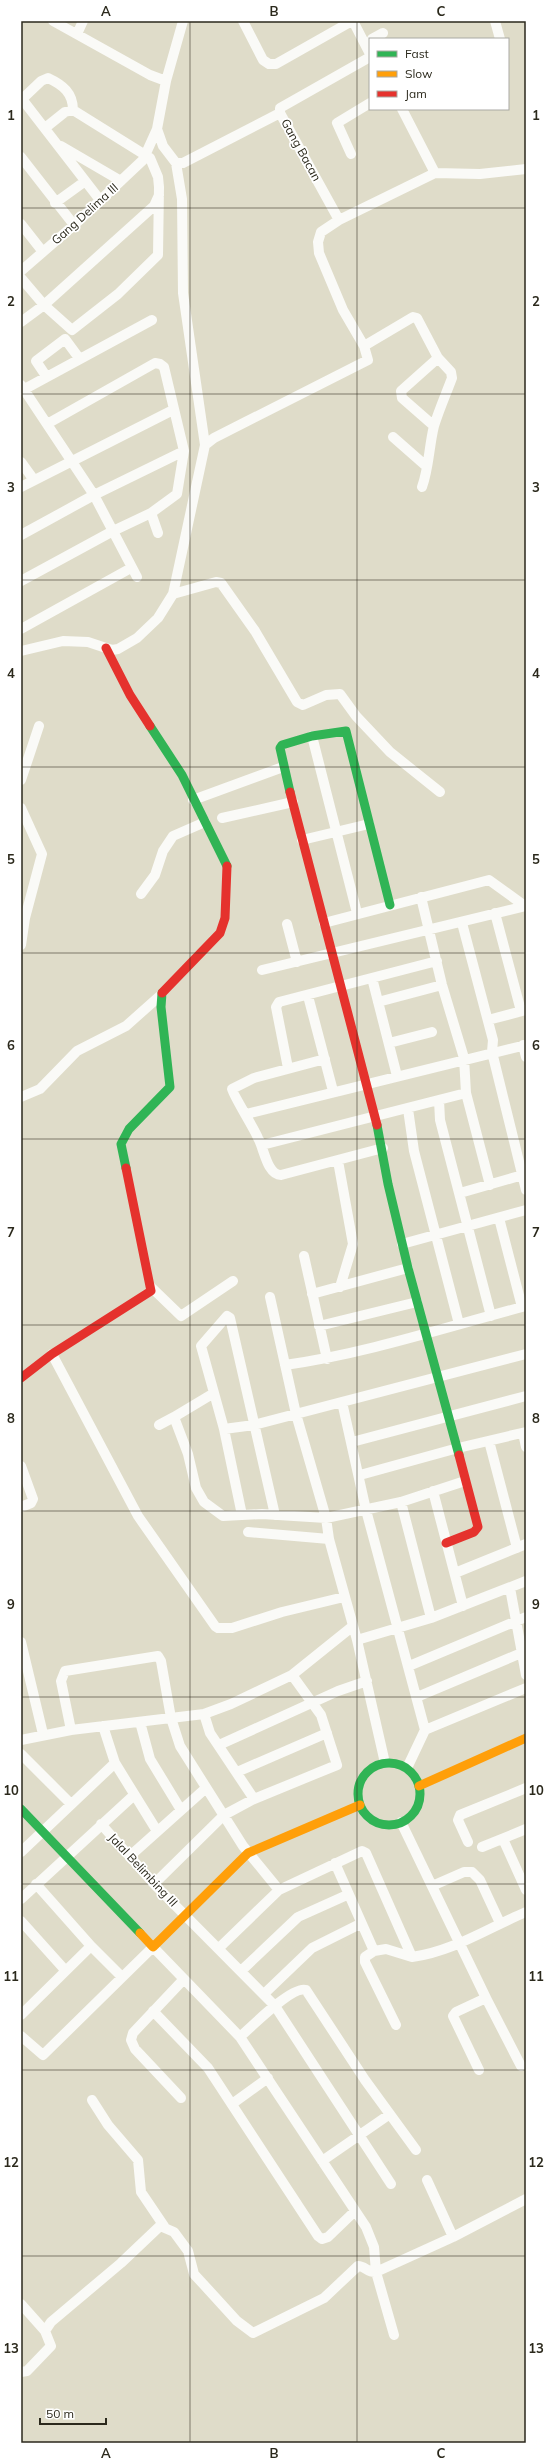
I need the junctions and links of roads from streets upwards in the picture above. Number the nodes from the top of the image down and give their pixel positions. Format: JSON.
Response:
{"nodes":[{"id":1,"x":53,"y":21,"type":"edge"},
{"id":2,"x":82,"y":21,"type":"edge"},
{"id":3,"x":183,"y":21,"type":"edge"},
{"id":4,"x":243,"y":21,"type":"edge"},
{"id":5,"x":353,"y":21,"type":"edge"},
{"id":6,"x":494,"y":21,"type":"edge"},
{"id":7,"x":383,"y":33,"type":"dead end"},
{"id":8,"x":77,"y":34,"type":"junction"},
{"id":9,"x":374,"y":38,"type":"edge"},
{"id":10,"x":500,"y":38,"type":"edge"},
{"id":11,"x":369,"y":41,"type":"edge"},
{"id":12,"x":369,"y":57,"type":"edge"},
{"id":13,"x":166,"y":81,"type":"junction"},
{"id":14,"x":22,"y":99,"type":"edge"},
{"id":15,"x":369,"y":104,"type":"edge"},
{"id":16,"x":73,"y":110,"type":"junction"},
{"id":17,"x":404,"y":110,"type":"edge"},
{"id":18,"x":280,"y":113,"type":"junction"},
{"id":19,"x":45,"y":128,"type":"junction"},
{"id":20,"x":157,"y":129,"type":"junction"},
{"id":21,"x":57,"y":143,"type":"junction"},
{"id":22,"x":351,"y":154,"type":"dead end"},
{"id":23,"x":145,"y":155,"type":"junction"},
{"id":24,"x":21,"y":157,"type":"edge"},
{"id":25,"x":176,"y":163,"type":"junction"},
{"id":26,"x":526,"y":169,"type":"edge"},
{"id":27,"x":435,"y":173,"type":"junction"},
{"id":28,"x":121,"y":181,"type":"junction"},
{"id":29,"x":84,"y":182,"type":"junction"},
{"id":30,"x":159,"y":194,"type":"junction"},
{"id":31,"x":100,"y":200,"type":"junction"},
{"id":32,"x":55,"y":203,"type":"junction"},
{"id":33,"x":339,"y":220,"type":"junction"},
{"id":34,"x":21,"y":224,"type":"edge"},
{"id":35,"x":74,"y":225,"type":"junction"},
{"id":36,"x":43,"y":252,"type":"junction"},
{"id":37,"x":21,"y":271,"type":"edge"},
{"id":38,"x":21,"y":278,"type":"edge"},
{"id":39,"x":44,"y":305,"type":"junction"},
{"id":40,"x":152,"y":320,"type":"dead end"},
{"id":41,"x":21,"y":322,"type":"edge"},
{"id":42,"x":364,"y":346,"type":"junction"},
{"id":43,"x":79,"y":358,"type":"junction"},
{"id":44,"x":438,"y":358,"type":"junction"},
{"id":45,"x":46,"y":376,"type":"junction"},
{"id":46,"x":22,"y":388,"type":"edge"},
{"id":47,"x":173,"y":410,"type":"junction"},
{"id":48,"x":47,"y":424,"type":"junction"},
{"id":49,"x":434,"y":426,"type":"junction"},
{"id":50,"x":393,"y":437,"type":"dead end"},
{"id":51,"x":205,"y":444,"type":"junction"},
{"id":52,"x":184,"y":451,"type":"junction"},
{"id":53,"x":73,"y":461,"type":"junction"},
{"id":54,"x":21,"y":462,"type":"edge"},
{"id":55,"x":426,"y":466,"type":"junction"},
{"id":56,"x":34,"y":480,"type":"junction"},
{"id":57,"x":21,"y":487,"type":"edge"},
{"id":58,"x":422,"y":487,"type":"dead end"},
{"id":59,"x":94,"y":495,"type":"junction"},
{"id":60,"x":151,"y":513,"type":"junction"},
{"id":61,"x":113,"y":531,"type":"junction"},
{"id":62,"x":158,"y":532,"type":"dead end"},
{"id":63,"x":21,"y":535,"type":"edge"},
{"id":64,"x":21,"y":581,"type":"edge"},
{"id":65,"x":173,"y":594,"type":"junction"},
{"id":66,"x":21,"y":629,"type":"edge"},
{"id":67,"x":106,"y":648,"type":"junction"},
{"id":68,"x":21,"y":651,"type":"edge"},
{"id":69,"x":39,"y":726,"type":"dead end"},
{"id":70,"x":312,"y":736,"type":"junction"},
{"id":71,"x":283,"y":767,"type":"junction"},
{"id":72,"x":21,"y":780,"type":"edge"},
{"id":73,"x":440,"y":792,"type":"dead end"},
{"id":74,"x":194,"y":800,"type":"junction"},
{"id":75,"x":293,"y":802,"type":"junction"},
{"id":76,"x":21,"y":808,"type":"edge"},
{"id":77,"x":222,"y":818,"type":"dead end"},
{"id":78,"x":204,"y":822,"type":"junction"},
{"id":79,"x":369,"y":824,"type":"junction"},
{"id":80,"x":336,"y":832,"type":"junction"},
{"id":81,"x":302,"y":840,"type":"junction"},
{"id":82,"x":141,"y":894,"type":"dead end"},
{"id":83,"x":421,"y":897,"type":"junction"},
{"id":84,"x":390,"y":905,"type":"junction"},
{"id":85,"x":526,"y":906,"type":"edge"},
{"id":86,"x":357,"y":913,"type":"junction"},
{"id":87,"x":495,"y":914,"type":"junction"},
{"id":88,"x":23,"y":917,"type":"edge"},
{"id":89,"x":324,"y":923,"type":"junction"},
{"id":90,"x":462,"y":923,"type":"junction"},
{"id":91,"x":287,"y":924,"type":"dead end"},
{"id":92,"x":430,"y":930,"type":"junction"},
{"id":93,"x":21,"y":945,"type":"edge"},
{"id":94,"x":333,"y":955,"type":"junction"},
{"id":95,"x":437,"y":961,"type":"junction"},
{"id":96,"x":297,"y":962,"type":"junction"},
{"id":97,"x":262,"y":970,"type":"dead end"},
{"id":98,"x":372,"y":978,"type":"junction"},
{"id":99,"x":442,"y":985,"type":"junction"},
{"id":100,"x":341,"y":988,"type":"junction"},
{"id":101,"x":162,"y":994,"type":"junction"},
{"id":102,"x":308,"y":996,"type":"junction"},
{"id":103,"x":378,"y":1002,"type":"junction"},
{"id":104,"x":524,"y":1010,"type":"edge"},
{"id":105,"x":488,"y":1020,"type":"junction"},
{"id":106,"x":432,"y":1032,"type":"dead end"},
{"id":107,"x":389,"y":1043,"type":"junction"},
{"id":108,"x":524,"y":1045,"type":"edge"},
{"id":109,"x":492,"y":1052,"type":"junction"},
{"id":110,"x":526,"y":1057,"type":"edge"},
{"id":111,"x":464,"y":1058,"type":"junction"},
{"id":112,"x":325,"y":1059,"type":"junction"},
{"id":113,"x":288,"y":1068,"type":"junction"},
{"id":114,"x":397,"y":1076,"type":"junction"},
{"id":115,"x":366,"y":1084,"type":"junction"},
{"id":116,"x":333,"y":1091,"type":"junction"},
{"id":117,"x":466,"y":1093,"type":"junction"},
{"id":118,"x":21,"y":1097,"type":"edge"},
{"id":119,"x":439,"y":1100,"type":"junction"},
{"id":120,"x":408,"y":1109,"type":"junction"},
{"id":121,"x":246,"y":1114,"type":"junction"},
{"id":122,"x":375,"y":1116,"type":"junction"},
{"id":123,"x":262,"y":1145,"type":"junction"},
{"id":124,"x":383,"y":1148,"type":"junction"},
{"id":125,"x":338,"y":1161,"type":"junction"},
{"id":126,"x":524,"y":1175,"type":"edge"},
{"id":127,"x":490,"y":1185,"type":"junction"},
{"id":128,"x":526,"y":1190,"type":"edge"},
{"id":129,"x":460,"y":1193,"type":"junction"},
{"id":130,"x":526,"y":1210,"type":"edge"},
{"id":131,"x":499,"y":1218,"type":"junction"},
{"id":132,"x":468,"y":1226,"type":"junction"},
{"id":133,"x":436,"y":1234,"type":"junction"},
{"id":134,"x":402,"y":1244,"type":"junction"},
{"id":135,"x":304,"y":1256,"type":"dead end"},
{"id":136,"x":408,"y":1268,"type":"junction"},
{"id":137,"x":232,"y":1281,"type":"dead end"},
{"id":138,"x":151,"y":1287,"type":"junction"},
{"id":139,"x":340,"y":1287,"type":"junction"},
{"id":140,"x":312,"y":1294,"type":"junction"},
{"id":141,"x":270,"y":1297,"type":"dead end"},
{"id":142,"x":417,"y":1302,"type":"junction"},
{"id":143,"x":524,"y":1306,"type":"edge"},
{"id":144,"x":491,"y":1316,"type":"junction"},
{"id":145,"x":459,"y":1324,"type":"junction"},
{"id":146,"x":319,"y":1326,"type":"junction"},
{"id":147,"x":425,"y":1335,"type":"junction"},
{"id":148,"x":52,"y":1354,"type":"junction"},
{"id":149,"x":526,"y":1354,"type":"edge"},
{"id":150,"x":326,"y":1359,"type":"junction"},
{"id":151,"x":286,"y":1365,"type":"junction"},
{"id":152,"x":438,"y":1377,"type":"junction"},
{"id":153,"x":21,"y":1378,"type":"edge"},
{"id":154,"x":214,"y":1393,"type":"junction"},
{"id":155,"x":526,"y":1396,"type":"edge"},
{"id":156,"x":342,"y":1402,"type":"junction"},
{"id":157,"x":296,"y":1414,"type":"junction"},
{"id":158,"x":449,"y":1416,"type":"junction"},
{"id":159,"x":174,"y":1417,"type":"junction"},
{"id":160,"x":159,"y":1425,"type":"dead end"},
{"id":161,"x":254,"y":1425,"type":"junction"},
{"id":162,"x":224,"y":1429,"type":"junction"},
{"id":163,"x":524,"y":1433,"type":"edge"},
{"id":164,"x":489,"y":1441,"type":"junction"},
{"id":165,"x":352,"y":1442,"type":"junction"},
{"id":166,"x":526,"y":1447,"type":"edge"},
{"id":167,"x":458,"y":1448,"type":"junction"},
{"id":168,"x":21,"y":1466,"type":"edge"},
{"id":169,"x":360,"y":1475,"type":"junction"},
{"id":170,"x":465,"y":1481,"type":"junction"},
{"id":171,"x":433,"y":1491,"type":"junction"},
{"id":172,"x":401,"y":1502,"type":"junction"},
{"id":173,"x":21,"y":1507,"type":"edge"},
{"id":174,"x":366,"y":1510,"type":"junction"},
{"id":175,"x":242,"y":1515,"type":"junction"},
{"id":176,"x":276,"y":1515,"type":"junction"},
{"id":177,"x":326,"y":1518,"type":"junction"},
{"id":178,"x":248,"y":1532,"type":"dead end"},
{"id":179,"x":329,"y":1539,"type":"junction"},
{"id":180,"x":446,"y":1543,"type":"junction"},
{"id":181,"x":522,"y":1546,"type":"edge"},
{"id":182,"x":455,"y":1573,"type":"junction"},
{"id":183,"x":526,"y":1581,"type":"edge"},
{"id":184,"x":510,"y":1588,"type":"junction"},
{"id":185,"x":344,"y":1597,"type":"junction"},
{"id":186,"x":463,"y":1606,"type":"junction"},
{"id":187,"x":431,"y":1618,"type":"junction"},
{"id":188,"x":522,"y":1619,"type":"edge"},
{"id":189,"x":353,"y":1626,"type":"junction"},
{"id":190,"x":398,"y":1628,"type":"junction"},
{"id":191,"x":357,"y":1640,"type":"junction"},
{"id":192,"x":21,"y":1642,"type":"edge"},
{"id":193,"x":524,"y":1652,"type":"edge"},
{"id":194,"x":409,"y":1666,"type":"junction"},
{"id":195,"x":292,"y":1675,"type":"junction"},
{"id":196,"x":526,"y":1675,"type":"edge"},
{"id":197,"x":367,"y":1681,"type":"junction"},
{"id":198,"x":526,"y":1688,"type":"edge"},
{"id":199,"x":417,"y":1697,"type":"junction"},
{"id":200,"x":313,"y":1703,"type":"junction"},
{"id":201,"x":204,"y":1714,"type":"junction"},
{"id":202,"x":171,"y":1718,"type":"junction"},
{"id":203,"x":140,"y":1722,"type":"junction"},
{"id":204,"x":103,"y":1726,"type":"junction"},
{"id":205,"x":71,"y":1730,"type":"junction"},
{"id":206,"x":425,"y":1730,"type":"junction"},
{"id":207,"x":327,"y":1733,"type":"junction"},
{"id":208,"x":43,"y":1734,"type":"junction"},
{"id":209,"x":526,"y":1738,"type":"edge"},
{"id":210,"x":21,"y":1740,"type":"edge"},
{"id":211,"x":219,"y":1745,"type":"junction"},
{"id":212,"x":21,"y":1754,"type":"edge"},
{"id":213,"x":115,"y":1763,"type":"junction"},
{"id":214,"x":385,"y":1763,"type":"junction"},
{"id":215,"x":407,"y":1768,"type":"junction"},
{"id":216,"x":237,"y":1772,"type":"junction"},
{"id":217,"x":419,"y":1786,"type":"junction"},
{"id":218,"x":206,"y":1788,"type":"junction"},
{"id":219,"x":526,"y":1788,"type":"edge"},
{"id":220,"x":133,"y":1796,"type":"junction"},
{"id":221,"x":254,"y":1799,"type":"junction"},
{"id":222,"x":70,"y":1803,"type":"junction"},
{"id":223,"x":360,"y":1805,"type":"junction"},
{"id":224,"x":21,"y":1809,"type":"edge"},
{"id":225,"x":181,"y":1810,"type":"junction"},
{"id":226,"x":224,"y":1815,"type":"junction"},
{"id":227,"x":401,"y":1822,"type":"junction"},
{"id":228,"x":101,"y":1824,"type":"junction"},
{"id":229,"x":526,"y":1829,"type":"edge"},
{"id":230,"x":42,"y":1831,"type":"junction"},
{"id":231,"x":157,"y":1831,"type":"junction"},
{"id":232,"x":503,"y":1839,"type":"junction"},
{"id":233,"x":468,"y":1842,"type":"dead end"},
{"id":234,"x":482,"y":1847,"type":"dead end"},
{"id":235,"x":21,"y":1852,"type":"edge"},
{"id":236,"x":248,"y":1853,"type":"junction"},
{"id":237,"x":66,"y":1856,"type":"junction"},
{"id":238,"x":130,"y":1856,"type":"junction"},
{"id":239,"x":335,"y":1863,"type":"junction"},
{"id":240,"x":36,"y":1884,"type":"junction"},
{"id":241,"x":154,"y":1884,"type":"junction"},
{"id":242,"x":432,"y":1886,"type":"junction"},
{"id":243,"x":279,"y":1890,"type":"junction"},
{"id":244,"x":526,"y":1890,"type":"edge"},
{"id":245,"x":347,"y":1895,"type":"junction"},
{"id":246,"x":21,"y":1899,"type":"edge"},
{"id":247,"x":526,"y":1912,"type":"edge"},
{"id":248,"x":186,"y":1915,"type":"junction"},
{"id":249,"x":21,"y":1921,"type":"edge"},
{"id":250,"x":500,"y":1923,"type":"junction"},
{"id":251,"x":360,"y":1924,"type":"junction"},
{"id":252,"x":460,"y":1944,"type":"junction"},
{"id":253,"x":91,"y":1946,"type":"junction"},
{"id":254,"x":153,"y":1947,"type":"junction"},
{"id":255,"x":219,"y":1948,"type":"junction"},
{"id":256,"x":374,"y":1951,"type":"junction"},
{"id":257,"x":412,"y":1956,"type":"junction"},
{"id":258,"x":65,"y":1970,"type":"junction"},
{"id":259,"x":241,"y":1971,"type":"junction"},
{"id":260,"x":122,"y":1977,"type":"junction"},
{"id":261,"x":184,"y":1979,"type":"junction"},
{"id":262,"x":265,"y":1993,"type":"junction"},
{"id":263,"x":486,"y":1998,"type":"junction"},
{"id":264,"x":275,"y":2006,"type":"junction"},
{"id":265,"x":154,"y":2010,"type":"junction"},
{"id":266,"x":21,"y":2015,"type":"edge"},
{"id":267,"x":396,"y":2025,"type":"dead end"},
{"id":268,"x":21,"y":2036,"type":"edge"},
{"id":269,"x":240,"y":2037,"type":"junction"},
{"id":270,"x":522,"y":2066,"type":"dead end"},
{"id":271,"x":479,"y":2070,"type":"dead end"},
{"id":272,"x":268,"y":2078,"type":"junction"},
{"id":273,"x":181,"y":2098,"type":"dead end"},
{"id":274,"x":92,"y":2100,"type":"dead end"},
{"id":275,"x":232,"y":2104,"type":"junction"},
{"id":276,"x":390,"y":2114,"type":"junction"},
{"id":277,"x":360,"y":2137,"type":"junction"},
{"id":278,"x":416,"y":2150,"type":"dead end"},
{"id":279,"x":322,"y":2161,"type":"junction"},
{"id":280,"x":427,"y":2180,"type":"dead end"},
{"id":281,"x":391,"y":2184,"type":"dead end"},
{"id":282,"x":526,"y":2199,"type":"edge"},
{"id":283,"x":354,"y":2212,"type":"junction"},
{"id":284,"x":164,"y":2226,"type":"junction"},
{"id":285,"x":453,"y":2238,"type":"junction"},
{"id":286,"x":376,"y":2272,"type":"junction"},
{"id":287,"x":21,"y":2304,"type":"edge"},
{"id":288,"x":45,"y":2331,"type":"junction"},
{"id":289,"x":394,"y":2335,"type":"dead end"},
{"id":290,"x":21,"y":2372,"type":"edge"}],
"edges":[{"from":1,"to":8,"type":"street"},
{"from":2,"to":8,"type":"street"},
{"from":3,"to":13,"type":"street","name":"Gang Delima III"},
{"from":4,"to":5,"type":"street"},
{"from":5,"to":11,"type":"street"},
{"from":6,"to":10,"type":"street"},
{"from":7,"to":9,"type":"street"},
{"from":8,"to":13,"type":"street"},
{"from":12,"to":18,"type":"street","name":"Gang Bacan"},
{"from":13,"to":20,"type":"street","name":"Gang Delima III"},
{"from":14,"to":16,"type":"street"},
{"from":14,"to":19,"type":"street"},
{"from":15,"to":22,"type":"street"},
{"from":16,"to":19,"type":"street"},
{"from":16,"to":23,"type":"street"},
{"from":17,"to":27,"type":"street"},
{"from":18,"to":25,"type":"street"},
{"from":18,"to":33,"type":"street","name":"Gang Bacan"},
{"from":19,"to":21,"type":"street"},
{"from":20,"to":23,"type":"street","name":"Gang Delima III"},
{"from":20,"to":25,"type":"street"},
{"from":21,"to":28,"type":"street"},
{"from":21,"to":29,"type":"street"},
{"from":23,"to":28,"type":"street","name":"Gang Delima III"},
{"from":23,"to":30,"type":"street"},
{"from":24,"to":32,"type":"street"},
{"from":25,"to":51,"type":"street"},
{"from":26,"to":27,"type":"street"},
{"from":27,"to":33,"type":"street"},
{"from":28,"to":31,"type":"street","name":"Gang Delima III"},
{"from":29,"to":31,"type":"street"},
{"from":29,"to":32,"type":"street"},
{"from":30,"to":39,"type":"street"},
{"from":30,"to":39,"type":"street"},
{"from":31,"to":35,"type":"street","name":"Gang Delima III"},
{"from":32,"to":35,"type":"street"},
{"from":33,"to":42,"type":"street"},
{"from":34,"to":36,"type":"street"},
{"from":35,"to":36,"type":"street","name":"Gang Delima III"},
{"from":36,"to":37,"type":"street","name":"Gang Delima III"},
{"from":38,"to":39,"type":"street"},
{"from":39,"to":41,"type":"street"},
{"from":40,"to":43,"type":"street"},
{"from":42,"to":44,"type":"street"},
{"from":42,"to":51,"type":"street"},
{"from":43,"to":45,"type":"street"},
{"from":43,"to":45,"type":"street"},
{"from":44,"to":49,"type":"street"},
{"from":44,"to":49,"type":"street"},
{"from":45,"to":46,"type":"street"},
{"from":46,"to":48,"type":"street"},
{"from":47,"to":48,"type":"street"},
{"from":47,"to":52,"type":"street"},
{"from":47,"to":53,"type":"street"},
{"from":48,"to":53,"type":"street"},
{"from":49,"to":55,"type":"street"},
{"from":50,"to":55,"type":"street"},
{"from":51,"to":65,"type":"street"},
{"from":52,"to":59,"type":"street"},
{"from":52,"to":60,"type":"street"},
{"from":53,"to":56,"type":"street"},
{"from":53,"to":59,"type":"street"},
{"from":54,"to":56,"type":"street"},
{"from":55,"to":58,"type":"street"},
{"from":56,"to":57,"type":"street"},
{"from":59,"to":61,"type":"street"},
{"from":59,"to":63,"type":"street"},
{"from":60,"to":61,"type":"street"},
{"from":60,"to":62,"type":"street"},
{"from":61,"to":64,"type":"street"},
{"from":61,"to":66,"type":"street"},
{"from":65,"to":67,"type":"street"},
{"from":65,"to":73,"type":"street"},
{"from":67,"to":68,"type":"street"},
{"from":67,"to":74,"type":"street"},
{"from":69,"to":72,"type":"street"},
{"from":70,"to":71,"type":"street"},
{"from":70,"to":79,"type":"street"},
{"from":70,"to":80,"type":"street"},
{"from":71,"to":74,"type":"street"},
{"from":71,"to":75,"type":"street"},
{"from":74,"to":78,"type":"street"},
{"from":75,"to":77,"type":"street"},
{"from":75,"to":81,"type":"street"},
{"from":76,"to":88,"type":"street"},
{"from":78,"to":82,"type":"street"},
{"from":78,"to":101,"type":"street"},
{"from":79,"to":80,"type":"street"},
{"from":79,"to":84,"type":"street"},
{"from":80,"to":81,"type":"street"},
{"from":80,"to":86,"type":"street"},
{"from":81,"to":89,"type":"street"},
{"from":83,"to":84,"type":"street"},
{"from":83,"to":85,"type":"street"},
{"from":83,"to":92,"type":"street"},
{"from":84,"to":86,"type":"street"},
{"from":85,"to":87,"type":"street"},
{"from":86,"to":89,"type":"street"},
{"from":87,"to":90,"type":"street"},
{"from":87,"to":104,"type":"street"},
{"from":88,"to":93,"type":"street"},
{"from":89,"to":94,"type":"street"},
{"from":90,"to":92,"type":"street"},
{"from":90,"to":105,"type":"street"},
{"from":91,"to":96,"type":"street"},
{"from":92,"to":94,"type":"street"},
{"from":92,"to":95,"type":"street"},
{"from":94,"to":96,"type":"street"},
{"from":94,"to":100,"type":"street"},
{"from":95,"to":98,"type":"street"},
{"from":95,"to":99,"type":"street"},
{"from":96,"to":97,"type":"street"},
{"from":98,"to":100,"type":"street"},
{"from":98,"to":103,"type":"street"},
{"from":99,"to":103,"type":"street"},
{"from":99,"to":111,"type":"street"},
{"from":100,"to":102,"type":"street"},
{"from":100,"to":115,"type":"street"},
{"from":101,"to":118,"type":"street"},
{"from":101,"to":138,"type":"street"},
{"from":102,"to":112,"type":"street"},
{"from":102,"to":113,"type":"street"},
{"from":103,"to":107,"type":"street"},
{"from":104,"to":105,"type":"street"},
{"from":105,"to":109,"type":"street"},
{"from":106,"to":107,"type":"street"},
{"from":107,"to":114,"type":"street"},
{"from":108,"to":109,"type":"street"},
{"from":108,"to":110,"type":"street"},
{"from":109,"to":111,"type":"street"},
{"from":109,"to":126,"type":"street"},
{"from":111,"to":114,"type":"street"},
{"from":111,"to":117,"type":"street"},
{"from":112,"to":113,"type":"street"},
{"from":112,"to":116,"type":"street"},
{"from":113,"to":121,"type":"street"},
{"from":114,"to":115,"type":"street"},
{"from":115,"to":116,"type":"street"},
{"from":115,"to":122,"type":"street"},
{"from":116,"to":121,"type":"street"},
{"from":117,"to":119,"type":"street"},
{"from":117,"to":127,"type":"street"},
{"from":119,"to":120,"type":"street"},
{"from":119,"to":129,"type":"street"},
{"from":120,"to":122,"type":"street"},
{"from":120,"to":133,"type":"street"},
{"from":121,"to":123,"type":"street"},
{"from":122,"to":123,"type":"street"},
{"from":122,"to":124,"type":"street"},
{"from":123,"to":125,"type":"street"},
{"from":124,"to":125,"type":"street"},
{"from":124,"to":134,"type":"street"},
{"from":125,"to":139,"type":"street"},
{"from":126,"to":127,"type":"street"},
{"from":126,"to":128,"type":"street"},
{"from":127,"to":129,"type":"street"},
{"from":129,"to":132,"type":"street"},
{"from":130,"to":131,"type":"street"},
{"from":131,"to":132,"type":"street"},
{"from":131,"to":143,"type":"street"},
{"from":132,"to":133,"type":"street"},
{"from":132,"to":144,"type":"street"},
{"from":133,"to":134,"type":"street"},
{"from":133,"to":145,"type":"street"},
{"from":134,"to":136,"type":"street"},
{"from":135,"to":140,"type":"street"},
{"from":136,"to":139,"type":"street"},
{"from":136,"to":142,"type":"street"},
{"from":137,"to":138,"type":"street"},
{"from":138,"to":148,"type":"street"},
{"from":139,"to":140,"type":"street"},
{"from":140,"to":146,"type":"street"},
{"from":141,"to":151,"type":"street"},
{"from":142,"to":146,"type":"street"},
{"from":142,"to":147,"type":"street"},
{"from":143,"to":144,"type":"street"},
{"from":144,"to":145,"type":"street"},
{"from":145,"to":147,"type":"street"},
{"from":146,"to":150,"type":"street"},
{"from":147,"to":150,"type":"street"},
{"from":147,"to":152,"type":"street"},
{"from":148,"to":153,"type":"street"},
{"from":148,"to":185,"type":"street"},
{"from":149,"to":152,"type":"street"},
{"from":150,"to":151,"type":"street"},
{"from":151,"to":157,"type":"street"},
{"from":152,"to":156,"type":"street"},
{"from":152,"to":158,"type":"street"},
{"from":154,"to":159,"type":"street"},
{"from":154,"to":161,"type":"street"},
{"from":154,"to":162,"type":"street"},
{"from":155,"to":158,"type":"street"},
{"from":156,"to":157,"type":"street"},
{"from":156,"to":165,"type":"street"},
{"from":157,"to":161,"type":"street"},
{"from":157,"to":177,"type":"street"},
{"from":158,"to":165,"type":"street"},
{"from":158,"to":167,"type":"street"},
{"from":159,"to":160,"type":"street"},
{"from":159,"to":175,"type":"street"},
{"from":161,"to":162,"type":"street"},
{"from":161,"to":176,"type":"street"},
{"from":162,"to":175,"type":"street"},
{"from":163,"to":164,"type":"street"},
{"from":163,"to":166,"type":"street"},
{"from":164,"to":167,"type":"street"},
{"from":164,"to":181,"type":"street"},
{"from":165,"to":169,"type":"street"},
{"from":167,"to":169,"type":"street"},
{"from":167,"to":170,"type":"street"},
{"from":168,"to":173,"type":"street"},
{"from":169,"to":174,"type":"street"},
{"from":170,"to":171,"type":"street"},
{"from":170,"to":180,"type":"street"},
{"from":171,"to":172,"type":"street"},
{"from":171,"to":180,"type":"street"},
{"from":172,"to":174,"type":"street"},
{"from":172,"to":187,"type":"street"},
{"from":174,"to":177,"type":"street"},
{"from":174,"to":190,"type":"street"},
{"from":175,"to":176,"type":"street"},
{"from":176,"to":177,"type":"street"},
{"from":177,"to":179,"type":"street"},
{"from":178,"to":179,"type":"street"},
{"from":179,"to":185,"type":"street"},
{"from":180,"to":182,"type":"street"},
{"from":181,"to":182,"type":"street"},
{"from":182,"to":186,"type":"street"},
{"from":183,"to":184,"type":"street"},
{"from":184,"to":186,"type":"street"},
{"from":184,"to":188,"type":"street"},
{"from":185,"to":189,"type":"street"},
{"from":186,"to":187,"type":"street"},
{"from":187,"to":190,"type":"street"},
{"from":188,"to":193,"type":"street"},
{"from":188,"to":194,"type":"street"},
{"from":189,"to":191,"type":"street"},
{"from":189,"to":195,"type":"street"},
{"from":190,"to":191,"type":"street"},
{"from":190,"to":194,"type":"street"},
{"from":191,"to":197,"type":"street"},
{"from":192,"to":208,"type":"street"},
{"from":193,"to":196,"type":"street"},
{"from":193,"to":199,"type":"street"},
{"from":194,"to":199,"type":"street"},
{"from":195,"to":200,"type":"street"},
{"from":195,"to":201,"type":"street"},
{"from":197,"to":200,"type":"street"},
{"from":197,"to":214,"type":"street"},
{"from":198,"to":206,"type":"street"},
{"from":199,"to":206,"type":"street"},
{"from":200,"to":207,"type":"street"},
{"from":200,"to":211,"type":"street"},
{"from":201,"to":202,"type":"street"},
{"from":201,"to":211,"type":"street"},
{"from":202,"to":203,"type":"street"},
{"from":202,"to":205,"type":"street"},
{"from":202,"to":218,"type":"street"},
{"from":203,"to":204,"type":"street"},
{"from":203,"to":225,"type":"street"},
{"from":204,"to":205,"type":"street"},
{"from":204,"to":213,"type":"street"},
{"from":205,"to":208,"type":"street"},
{"from":206,"to":215,"type":"street"},
{"from":207,"to":216,"type":"street"},
{"from":207,"to":221,"type":"street"},
{"from":208,"to":210,"type":"street"},
{"from":209,"to":217,"type":"street"},
{"from":211,"to":216,"type":"street"},
{"from":212,"to":222,"type":"street"},
{"from":213,"to":220,"type":"street"},
{"from":213,"to":222,"type":"street"},
{"from":214,"to":215,"type":"street"},
{"from":214,"to":223,"type":"street"},
{"from":215,"to":217,"type":"street"},
{"from":216,"to":221,"type":"street"},
{"from":217,"to":227,"type":"street"},
{"from":218,"to":225,"type":"street"},
{"from":218,"to":226,"type":"street"},
{"from":219,"to":233,"type":"street"},
{"from":220,"to":228,"type":"street"},
{"from":220,"to":231,"type":"street"},
{"from":221,"to":226,"type":"street"},
{"from":222,"to":230,"type":"street"},
{"from":223,"to":227,"type":"street"},
{"from":223,"to":236,"type":"street"},
{"from":224,"to":230,"type":"street"},
{"from":225,"to":231,"type":"street"},
{"from":226,"to":236,"type":"street"},
{"from":226,"to":241,"type":"street"},
{"from":227,"to":242,"type":"street"},
{"from":228,"to":237,"type":"street"},
{"from":228,"to":238,"type":"street","name":"Jalal Belimbing III"},
{"from":229,"to":232,"type":"street"},
{"from":230,"to":235,"type":"street"},
{"from":230,"to":237,"type":"street"},
{"from":231,"to":238,"type":"street"},
{"from":232,"to":234,"type":"street"},
{"from":232,"to":244,"type":"street"},
{"from":236,"to":243,"type":"street"},
{"from":236,"to":248,"type":"street"},
{"from":237,"to":240,"type":"street"},
{"from":237,"to":254,"type":"street"},
{"from":238,"to":241,"type":"street","name":"Jalal Belimbing III"},
{"from":239,"to":243,"type":"street"},
{"from":239,"to":245,"type":"street"},
{"from":239,"to":257,"type":"street"},
{"from":240,"to":246,"type":"street"},
{"from":240,"to":253,"type":"street"},
{"from":241,"to":248,"type":"street","name":"Jalal Belimbing III"},
{"from":242,"to":250,"type":"street"},
{"from":242,"to":252,"type":"street"},
{"from":243,"to":255,"type":"street"},
{"from":245,"to":251,"type":"street"},
{"from":245,"to":259,"type":"street"},
{"from":247,"to":250,"type":"street"},
{"from":248,"to":254,"type":"street"},
{"from":248,"to":255,"type":"street","name":"Jalal Belimbing III"},
{"from":249,"to":258,"type":"street"},
{"from":250,"to":252,"type":"street"},
{"from":251,"to":256,"type":"street"},
{"from":251,"to":262,"type":"street"},
{"from":252,"to":257,"type":"street"},
{"from":252,"to":263,"type":"street"},
{"from":253,"to":258,"type":"street"},
{"from":253,"to":260,"type":"street"},
{"from":254,"to":260,"type":"street"},
{"from":254,"to":261,"type":"street"},
{"from":255,"to":259,"type":"street","name":"Jalal Belimbing III"},
{"from":256,"to":257,"type":"street"},
{"from":256,"to":267,"type":"street"},
{"from":258,"to":266,"type":"street"},
{"from":259,"to":262,"type":"street","name":"Jalal Belimbing III"},
{"from":260,"to":268,"type":"street"},
{"from":261,"to":265,"type":"street"},
{"from":261,"to":269,"type":"street"},
{"from":262,"to":264,"type":"street","name":"Jalal Belimbing III"},
{"from":263,"to":270,"type":"street"},
{"from":263,"to":271,"type":"street"},
{"from":264,"to":269,"type":"street"},
{"from":264,"to":276,"type":"street"},
{"from":264,"to":277,"type":"street","name":"Jalal Belimbing III"},
{"from":265,"to":273,"type":"street"},
{"from":265,"to":275,"type":"street"},
{"from":269,"to":272,"type":"street"},
{"from":272,"to":275,"type":"street"},
{"from":272,"to":279,"type":"street"},
{"from":274,"to":284,"type":"street"},
{"from":275,"to":283,"type":"street"},
{"from":276,"to":277,"type":"street"},
{"from":276,"to":278,"type":"street"},
{"from":277,"to":279,"type":"street"},
{"from":277,"to":281,"type":"street","name":"Jalal Belimbing III"},
{"from":279,"to":283,"type":"street"},
{"from":280,"to":285,"type":"street"},
{"from":282,"to":285,"type":"street"},
{"from":283,"to":286,"type":"street"},
{"from":284,"to":286,"type":"street"},
{"from":284,"to":288,"type":"street"},
{"from":285,"to":286,"type":"street"},
{"from":286,"to":289,"type":"street"},
{"from":287,"to":288,"type":"street"},
{"from":288,"to":290,"type":"street"}]}
